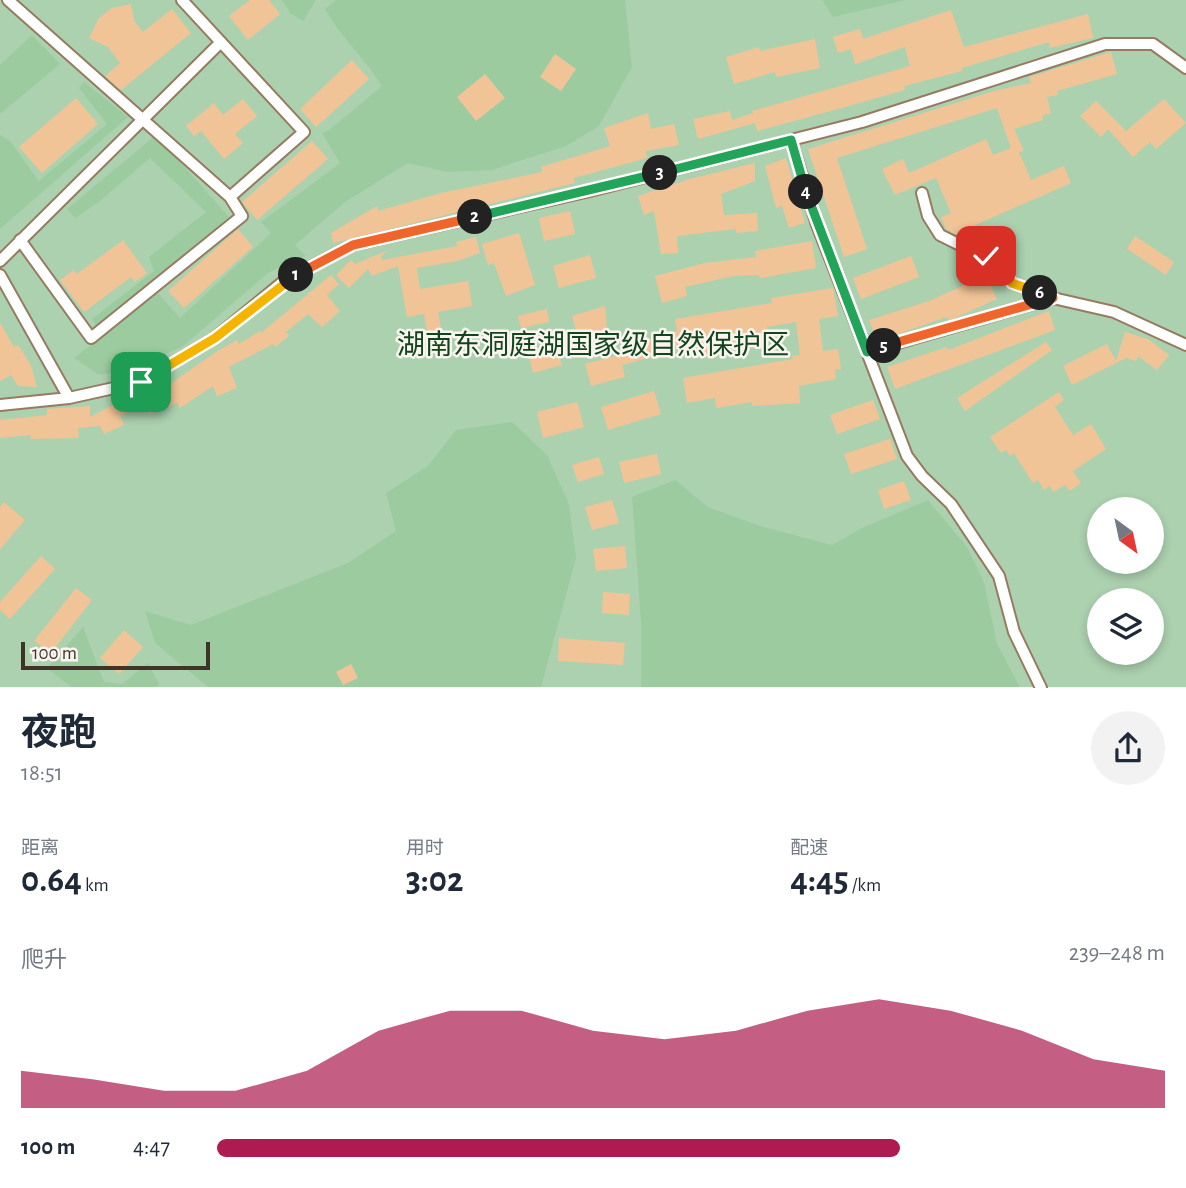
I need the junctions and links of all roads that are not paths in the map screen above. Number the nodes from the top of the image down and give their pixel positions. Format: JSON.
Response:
{"nodes":[{"id":1,"x":8,"y":0,"type":"edge"},
{"id":2,"x":182,"y":0,"type":"edge"},
{"id":3,"x":221,"y":42,"type":"junction"},
{"id":4,"x":1186,"y":68,"type":"edge"},
{"id":5,"x":141,"y":120,"type":"junction"},
{"id":6,"x":791,"y":140,"type":"junction"},
{"id":7,"x":922,"y":193,"type":"dead end"},
{"id":8,"x":230,"y":197,"type":"junction"},
{"id":9,"x":20,"y":240,"type":"junction"},
{"id":10,"x":0,"y":261,"type":"edge"},
{"id":11,"x":0,"y":275,"type":"edge"},
{"id":12,"x":1053,"y":298,"type":"junction"},
{"id":13,"x":1186,"y":345,"type":"edge"},
{"id":14,"x":867,"y":352,"type":"junction"},
{"id":15,"x":69,"y":398,"type":"junction"},
{"id":16,"x":0,"y":405,"type":"edge"},
{"id":17,"x":1041,"y":688,"type":"edge"}],
"edges":[{"from":1,"to":5,"type":"street"},
{"from":2,"to":3,"type":"street"},
{"from":3,"to":5,"type":"street"},
{"from":3,"to":8,"type":"street"},
{"from":4,"to":6,"type":"street"},
{"from":5,"to":8,"type":"street"},
{"from":5,"to":9,"type":"street"},
{"from":6,"to":14,"type":"street"},
{"from":6,"to":15,"type":"street"},
{"from":7,"to":12,"type":"street"},
{"from":8,"to":9,"type":"street"},
{"from":9,"to":10,"type":"street"},
{"from":11,"to":15,"type":"street"},
{"from":12,"to":13,"type":"street"},
{"from":12,"to":14,"type":"street"},
{"from":14,"to":17,"type":"street"},
{"from":15,"to":16,"type":"street"}]}
